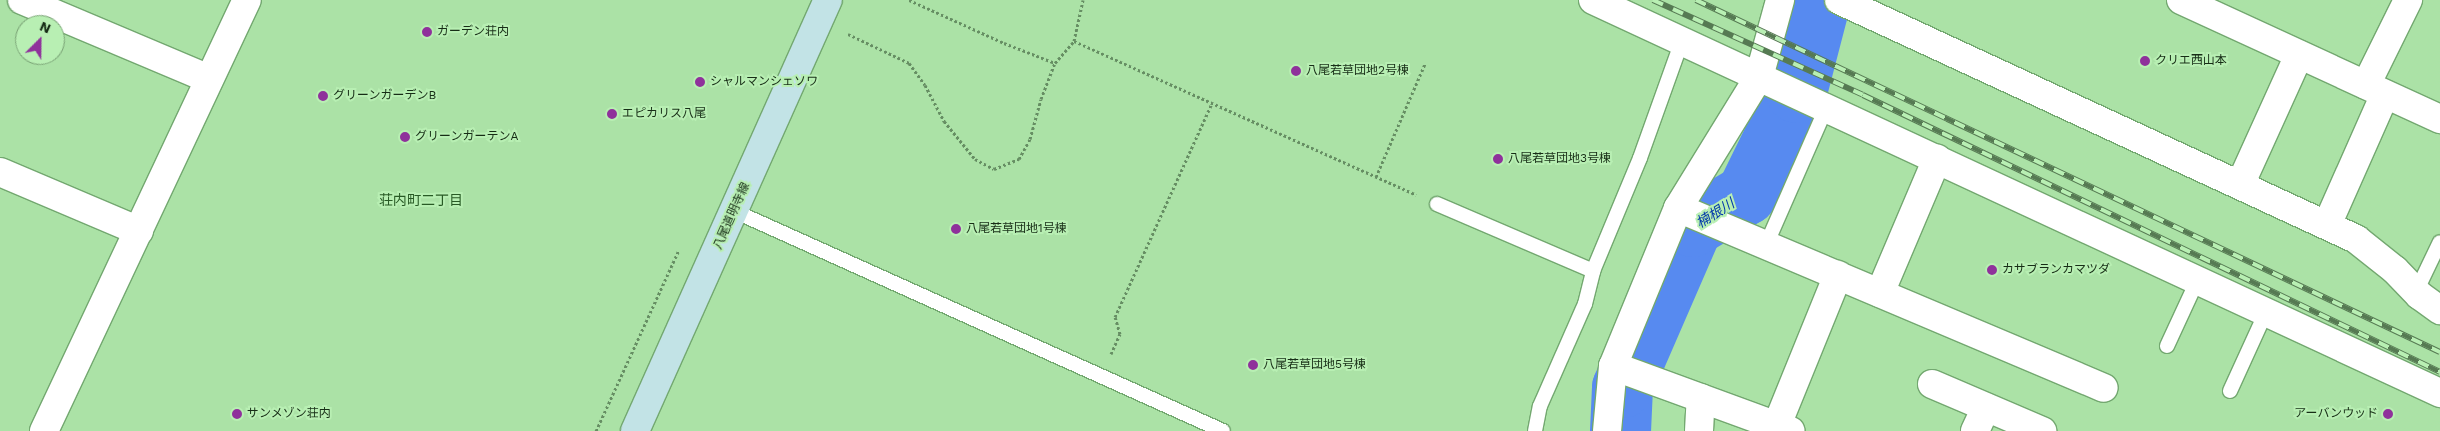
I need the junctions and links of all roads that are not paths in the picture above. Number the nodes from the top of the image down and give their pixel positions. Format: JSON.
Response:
{"nodes":[{"id":1,"x":22,"y":0,"type":"edge"},
{"id":2,"x":247,"y":0,"type":"edge"},
{"id":3,"x":828,"y":0,"type":"edge"},
{"id":4,"x":1593,"y":0,"type":"edge"},
{"id":5,"x":1780,"y":0,"type":"edge"},
{"id":6,"x":2181,"y":0,"type":"edge"},
{"id":7,"x":2408,"y":0,"type":"edge"},
{"id":8,"x":1854,"y":5,"type":"edge"},
{"id":9,"x":1682,"y":41,"type":"junction"},
{"id":10,"x":2300,"y":54,"type":"junction"},
{"id":11,"x":209,"y":79,"type":"junction"},
{"id":12,"x":1769,"y":81,"type":"junction"},
{"id":13,"x":2376,"y":90,"type":"junction"},
{"id":14,"x":1817,"y":104,"type":"junction"},
{"id":15,"x":2440,"y":119,"type":"edge"},
{"id":16,"x":1937,"y":159,"type":"junction"},
{"id":17,"x":0,"y":172,"type":"edge"},
{"id":18,"x":2240,"y":185,"type":"junction"},
{"id":19,"x":1437,"y":204,"type":"road end"},
{"id":20,"x":1678,"y":208,"type":"junction"},
{"id":21,"x":734,"y":211,"type":"junction"},
{"id":22,"x":2327,"y":225,"type":"junction"},
{"id":23,"x":140,"y":231,"type":"junction"},
{"id":24,"x":2440,"y":242,"type":"edge"},
{"id":25,"x":1766,"y":245,"type":"junction"},
{"id":26,"x":1593,"y":271,"type":"junction"},
{"id":27,"x":1838,"y":276,"type":"junction"},
{"id":28,"x":2198,"y":281,"type":"junction"},
{"id":29,"x":2416,"y":292,"type":"junction"},
{"id":30,"x":1880,"y":293,"type":"junction"},
{"id":31,"x":2440,"y":310,"type":"edge"},
{"id":32,"x":2266,"y":312,"type":"junction"},
{"id":33,"x":2167,"y":346,"type":"dead end"},
{"id":34,"x":1613,"y":366,"type":"junction"},
{"id":35,"x":1932,"y":384,"type":"dead end"},
{"id":36,"x":2104,"y":388,"type":"dead end"},
{"id":37,"x":2439,"y":390,"type":"edge"},
{"id":38,"x":2230,"y":391,"type":"dead end"},
{"id":39,"x":1701,"y":398,"type":"junction"},
{"id":40,"x":1986,"y":406,"type":"junction"},
{"id":41,"x":1784,"y":428,"type":"edge"},
{"id":42,"x":44,"y":431,"type":"edge"},
{"id":43,"x":635,"y":431,"type":"edge"},
{"id":44,"x":1224,"y":431,"type":"edge"},
{"id":45,"x":1535,"y":431,"type":"edge"},
{"id":46,"x":1607,"y":431,"type":"edge"},
{"id":47,"x":1699,"y":431,"type":"edge"},
{"id":48,"x":1975,"y":431,"type":"edge"},
{"id":49,"x":2042,"y":431,"type":"edge"}],
"edges":[{"from":1,"to":11,"type":"street"},
{"from":2,"to":11,"type":"street"},
{"from":3,"to":21,"type":"main road","name":"八尾道明寺線"},
{"from":4,"to":9,"type":"street"},
{"from":5,"to":12,"type":"street"},
{"from":6,"to":10,"type":"street"},
{"from":7,"to":13,"type":"street"},
{"from":8,"to":18,"type":"street"},
{"from":9,"to":12,"type":"street"},
{"from":9,"to":26,"type":"lane"},
{"from":10,"to":13,"type":"street"},
{"from":10,"to":18,"type":"street"},
{"from":11,"to":23,"type":"street"},
{"from":12,"to":14,"type":"street"},
{"from":12,"to":20,"type":"street"},
{"from":13,"to":15,"type":"street"},
{"from":13,"to":22,"type":"street"},
{"from":14,"to":16,"type":"street"},
{"from":14,"to":25,"type":"lane"},
{"from":16,"to":28,"type":"street"},
{"from":16,"to":30,"type":"street"},
{"from":17,"to":23,"type":"street"},
{"from":18,"to":22,"type":"street"},
{"from":19,"to":26,"type":"lane"},
{"from":20,"to":25,"type":"street"},
{"from":20,"to":34,"type":"street"},
{"from":21,"to":43,"type":"main road","name":"八尾道明寺線"},
{"from":21,"to":44,"type":"lane"},
{"from":22,"to":29,"type":"street"},
{"from":23,"to":42,"type":"street"},
{"from":24,"to":29,"type":"lane"},
{"from":25,"to":27,"type":"street"},
{"from":26,"to":45,"type":"lane"},
{"from":27,"to":30,"type":"street"},
{"from":27,"to":41,"type":"street"},
{"from":28,"to":32,"type":"street"},
{"from":28,"to":33,"type":"lane"},
{"from":29,"to":31,"type":"street"},
{"from":30,"to":36,"type":"street"},
{"from":32,"to":37,"type":"street"},
{"from":32,"to":38,"type":"lane"},
{"from":34,"to":39,"type":"street"},
{"from":34,"to":46,"type":"street"},
{"from":35,"to":40,"type":"street"},
{"from":39,"to":41,"type":"street"},
{"from":39,"to":47,"type":"street"},
{"from":40,"to":48,"type":"street"},
{"from":40,"to":49,"type":"street"}]}
